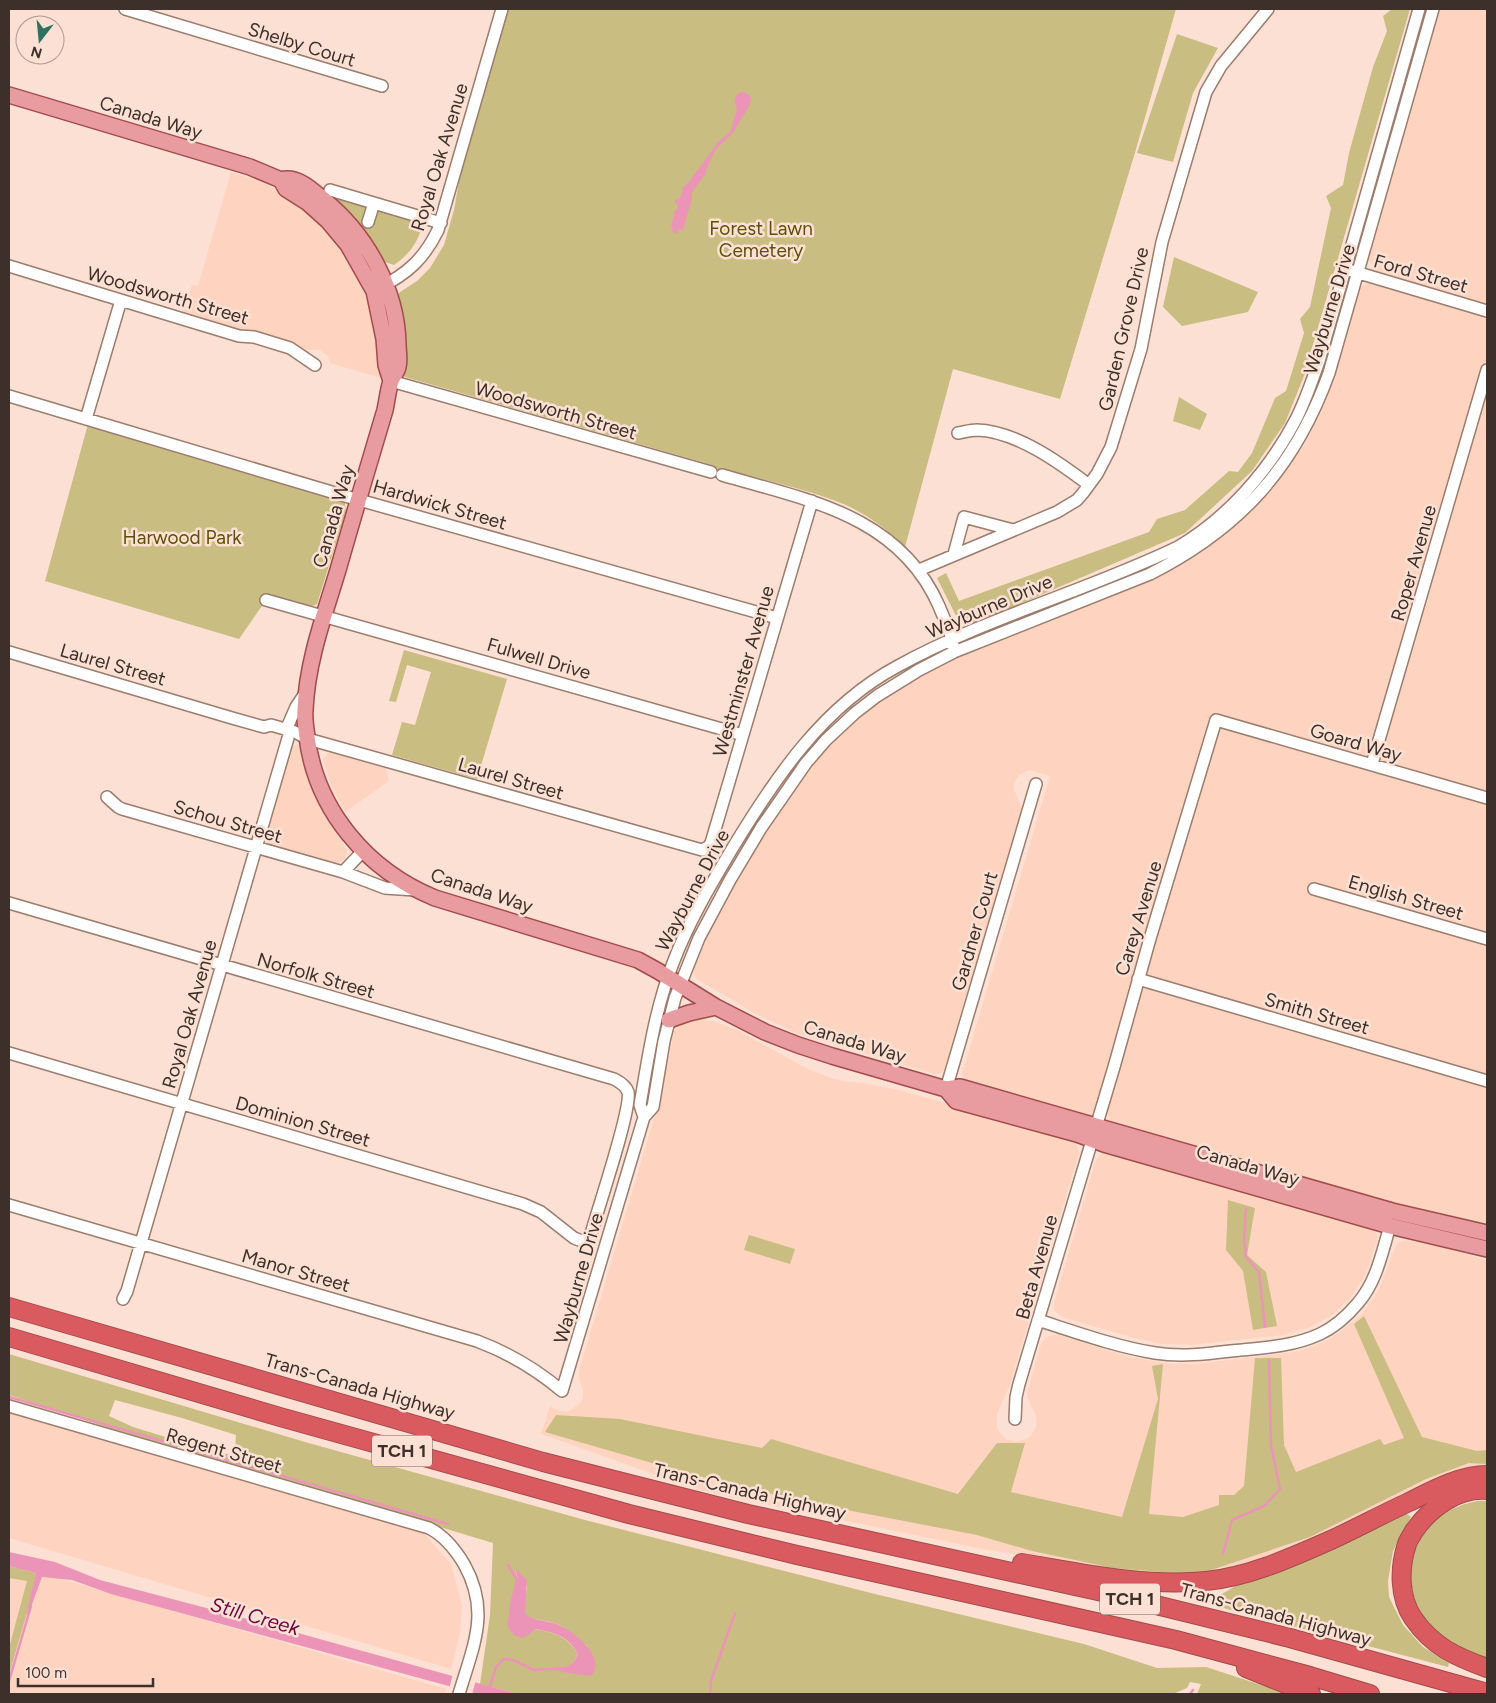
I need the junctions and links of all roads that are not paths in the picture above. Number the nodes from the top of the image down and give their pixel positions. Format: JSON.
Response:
{"nodes":[{"id":1,"x":125,"y":9,"type":"edge"},
{"id":2,"x":502,"y":9,"type":"edge"},
{"id":3,"x":1268,"y":9,"type":"edge"},
{"id":4,"x":1419,"y":9,"type":"edge"},
{"id":5,"x":1433,"y":9,"type":"edge"},
{"id":6,"x":382,"y":86,"type":"dead end"},
{"id":7,"x":9,"y":96,"type":"edge"},
{"id":8,"x":330,"y":190,"type":"dead end"},
{"id":9,"x":374,"y":203,"type":"junction"},
{"id":10,"x":368,"y":222,"type":"dead end"},
{"id":11,"x":441,"y":223,"type":"junction"},
{"id":12,"x":9,"y":266,"type":"edge"},
{"id":13,"x":1345,"y":270,"type":"junction"},
{"id":14,"x":1358,"y":274,"type":"junction"},
{"id":15,"x":380,"y":288,"type":"junction"},
{"id":16,"x":121,"y":300,"type":"junction"},
{"id":17,"x":1487,"y":311,"type":"edge"},
{"id":18,"x":315,"y":365,"type":"dead end"},
{"id":19,"x":1487,"y":370,"type":"edge"},
{"id":20,"x":391,"y":381,"type":"junction"},
{"id":21,"x":9,"y":396,"type":"edge"},
{"id":22,"x":86,"y":419,"type":"junction"},
{"id":23,"x":958,"y":433,"type":"dead end"},
{"id":24,"x":1089,"y":486,"type":"junction"},
{"id":25,"x":359,"y":499,"type":"junction"},
{"id":26,"x":812,"y":501,"type":"junction"},
{"id":27,"x":1013,"y":530,"type":"junction"},
{"id":28,"x":954,"y":554,"type":"junction"},
{"id":29,"x":1165,"y":560,"type":"junction"},
{"id":30,"x":919,"y":570,"type":"junction"},
{"id":31,"x":266,"y":600,"type":"dead end"},
{"id":32,"x":324,"y":616,"type":"junction"},
{"id":33,"x":777,"y":618,"type":"junction"},
{"id":34,"x":952,"y":638,"type":"junction"},
{"id":35,"x":9,"y":652,"type":"edge"},
{"id":36,"x":954,"y":652,"type":"junction"},
{"id":37,"x":306,"y":692,"type":"junction"},
{"id":38,"x":1216,"y":720,"type":"joint"},
{"id":39,"x":818,"y":729,"type":"junction"},
{"id":40,"x":287,"y":734,"type":"junction"},
{"id":41,"x":743,"y":735,"type":"junction"},
{"id":42,"x":308,"y":739,"type":"junction"},
{"id":43,"x":826,"y":740,"type":"junction"},
{"id":44,"x":1372,"y":764,"type":"junction"},
{"id":45,"x":1036,"y":784,"type":"dead end"},
{"id":46,"x":107,"y":797,"type":"dead end"},
{"id":47,"x":1487,"y":798,"type":"edge"},
{"id":48,"x":256,"y":847,"type":"junction"},
{"id":49,"x":705,"y":849,"type":"joint"},
{"id":50,"x":363,"y":851,"type":"junction"},
{"id":51,"x":344,"y":872,"type":"junction"},
{"id":52,"x":1314,"y":889,"type":"dead end"},
{"id":53,"x":415,"y":890,"type":"junction"},
{"id":54,"x":9,"y":904,"type":"edge"},
{"id":55,"x":1487,"y":939,"type":"edge"},
{"id":56,"x":222,"y":965,"type":"junction"},
{"id":57,"x":1138,"y":980,"type":"junction"},
{"id":58,"x":674,"y":981,"type":"junction"},
{"id":59,"x":716,"y":1007,"type":"junction"},
{"id":60,"x":669,"y":1020,"type":"junction"},
{"id":61,"x":9,"y":1053,"type":"edge"},
{"id":62,"x":1487,"y":1081,"type":"edge"},
{"id":63,"x":946,"y":1089,"type":"junction"},
{"id":64,"x":181,"y":1104,"type":"junction"},
{"id":65,"x":644,"y":1117,"type":"junction"},
{"id":66,"x":1094,"y":1133,"type":"junction"},
{"id":67,"x":9,"y":1205,"type":"edge"},
{"id":68,"x":1390,"y":1226,"type":"junction"},
{"id":69,"x":1487,"y":1233,"type":"edge"},
{"id":70,"x":579,"y":1240,"type":"joint"},
{"id":71,"x":141,"y":1243,"type":"junction"},
{"id":72,"x":1487,"y":1248,"type":"edge"},
{"id":73,"x":123,"y":1299,"type":"dead end"},
{"id":74,"x":9,"y":1306,"type":"edge"},
{"id":75,"x":1038,"y":1320,"type":"junction"},
{"id":76,"x":9,"y":1337,"type":"edge"},
{"id":77,"x":562,"y":1391,"type":"joint"},
{"id":78,"x":9,"y":1406,"type":"edge"},
{"id":79,"x":1016,"y":1419,"type":"dead end"},
{"id":80,"x":1487,"y":1476,"type":"edge"},
{"id":81,"x":1487,"y":1490,"type":"edge"},
{"id":82,"x":900,"y":1547,"type":"junction"},
{"id":83,"x":1176,"y":1640,"type":"junction"},
{"id":84,"x":1487,"y":1668,"type":"edge"},
{"id":85,"x":1487,"y":1693,"type":"edge"},
{"id":86,"x":459,"y":1694,"type":"edge"},
{"id":87,"x":1311,"y":1694,"type":"edge"},
{"id":88,"x":1370,"y":1694,"type":"edge"}],
"edges":[{"from":1,"to":6,"type":"street","name":"Shelby Court"},
{"from":2,"to":11,"type":"street","name":"Royal Oak Avenue"},
{"from":3,"to":24,"type":"street","name":"Garden Grove Drive"},
{"from":4,"to":13,"type":"street","name":"Wayburne Drive"},
{"from":5,"to":14,"type":"street","name":"Wayburne Drive"},
{"from":7,"to":15,"type":"main road","name":"Canada Way"},
{"from":8,"to":9,"type":"street"},
{"from":9,"to":10,"type":"street"},
{"from":9,"to":11,"type":"street"},
{"from":11,"to":15,"type":"street","name":"Royal Oak Avenue"},
{"from":12,"to":16,"type":"street","name":"Woodsworth Street"},
{"from":13,"to":14,"type":"street","name":"Ford Street"},
{"from":13,"to":29,"type":"street","name":"Wayburne Drive"},
{"from":14,"to":17,"type":"street","name":"Ford Street"},
{"from":14,"to":29,"type":"street","name":"Wayburne Drive"},
{"from":15,"to":20,"type":"main road","name":"Canada Way"},
{"from":16,"to":18,"type":"street","name":"Woodsworth Street"},
{"from":16,"to":22,"type":"street"},
{"from":19,"to":44,"type":"street","name":"Roper Avenue"},
{"from":20,"to":25,"type":"main road","name":"Canada Way"},
{"from":20,"to":26,"type":"street","name":"Woodsworth Street"},
{"from":21,"to":22,"type":"street","name":"Hardwick Street"},
{"from":22,"to":25,"type":"street","name":"Hardwick Street"},
{"from":23,"to":24,"type":"street"},
{"from":24,"to":27,"type":"street","name":"Garden Grove Drive"},
{"from":25,"to":32,"type":"main road","name":"Canada Way"},
{"from":25,"to":33,"type":"street","name":"Hardwick Street"},
{"from":26,"to":30,"type":"street","name":"Woodsworth Street"},
{"from":26,"to":33,"type":"street","name":"Westminster Avenue"},
{"from":27,"to":28,"type":"street","name":"Garden Grove Drive"},
{"from":27,"to":28,"type":"street"},
{"from":28,"to":30,"type":"street","name":"Garden Grove Drive"},
{"from":29,"to":34,"type":"street","name":"Wayburne Drive"},
{"from":29,"to":36,"type":"street","name":"Wayburne Drive"},
{"from":30,"to":34,"type":"street","name":"Woodsworth Street"},
{"from":31,"to":32,"type":"street","name":"Fulwell Drive"},
{"from":32,"to":37,"type":"main road","name":"Canada Way"},
{"from":32,"to":41,"type":"street","name":"Fulwell Drive"},
{"from":33,"to":41,"type":"street","name":"Westminster Avenue"},
{"from":34,"to":36,"type":"street","name":"Woodsworth Street"},
{"from":34,"to":39,"type":"street","name":"Wayburne Drive"},
{"from":35,"to":40,"type":"street","name":"Laurel Street"},
{"from":36,"to":43,"type":"street","name":"Wayburne Drive"},
{"from":37,"to":40,"type":"street","name":"Royal Oak Avenue"},
{"from":37,"to":42,"type":"main road","name":"Canada Way"},
{"from":38,"to":44,"type":"street","name":"Goard Way"},
{"from":38,"to":57,"type":"street","name":"Carey Avenue"},
{"from":39,"to":43,"type":"street"},
{"from":39,"to":58,"type":"street","name":"Wayburne Drive"},
{"from":40,"to":42,"type":"street","name":"Laurel Street"},
{"from":40,"to":48,"type":"street","name":"Royal Oak Avenue"},
{"from":41,"to":49,"type":"street","name":"Westminster Avenue"},
{"from":42,"to":49,"type":"street","name":"Laurel Street"},
{"from":42,"to":50,"type":"main road","name":"Canada Way"},
{"from":43,"to":58,"type":"street","name":"Wayburne Drive"},
{"from":44,"to":47,"type":"street","name":"Goard Way"},
{"from":45,"to":63,"type":"street","name":"Gardner Court"},
{"from":46,"to":48,"type":"street","name":"Schou Street"},
{"from":48,"to":51,"type":"street","name":"Schou Street"},
{"from":48,"to":56,"type":"street","name":"Royal Oak Avenue"},
{"from":50,"to":51,"type":"street"},
{"from":50,"to":53,"type":"main road","name":"Canada Way"},
{"from":51,"to":53,"type":"street","name":"Schou Street"},
{"from":52,"to":55,"type":"street","name":"English Street"},
{"from":53,"to":58,"type":"main road","name":"Canada Way"},
{"from":54,"to":56,"type":"street","name":"Norfolk Street"},
{"from":56,"to":64,"type":"street","name":"Royal Oak Avenue"},
{"from":56,"to":70,"type":"street","name":"Norfolk Street"},
{"from":57,"to":62,"type":"street","name":"Smith Street"},
{"from":57,"to":66,"type":"street","name":"Carey Avenue"},
{"from":58,"to":59,"type":"main road","name":"Canada Way"},
{"from":58,"to":60,"type":"street","name":"Wayburne Drive"},
{"from":58,"to":65,"type":"street","name":"Wayburne Drive"},
{"from":59,"to":60,"type":"main road"},
{"from":59,"to":63,"type":"main road","name":"Canada Way"},
{"from":60,"to":65,"type":"street","name":"Wayburne Drive"},
{"from":61,"to":64,"type":"street","name":"Dominion Street"},
{"from":63,"to":66,"type":"main road","name":"Canada Way"},
{"from":64,"to":70,"type":"street","name":"Dominion Street"},
{"from":64,"to":71,"type":"street","name":"Royal Oak Avenue"},
{"from":65,"to":77,"type":"street","name":"Wayburne Drive"},
{"from":66,"to":68,"type":"main road","name":"Canada Way"},
{"from":66,"to":69,"type":"main road","name":"Canada Way"},
{"from":66,"to":75,"type":"street","name":"Beta Avenue"},
{"from":67,"to":71,"type":"street","name":"Manor Street"},
{"from":68,"to":72,"type":"main road","name":"Canada Way"},
{"from":68,"to":75,"type":"street"},
{"from":71,"to":73,"type":"street","name":"Royal Oak Avenue"},
{"from":71,"to":77,"type":"street","name":"Manor Street"},
{"from":74,"to":82,"type":"highway","name":"Trans-Canada Highway","number":"TCH 1"},
{"from":75,"to":79,"type":"street","name":"Beta Avenue"},
{"from":76,"to":83,"type":"highway","number":"TCH 1"},
{"from":78,"to":86,"type":"street","name":"Regent Street"},
{"from":80,"to":82,"type":"highway"},
{"from":81,"to":84,"type":"highway"},
{"from":82,"to":85,"type":"highway","name":"Trans-Canada Highway","number":"TCH 1"},
{"from":83,"to":87,"type":"highway"},
{"from":83,"to":88,"type":"highway","number":"TCH 1"}]}
